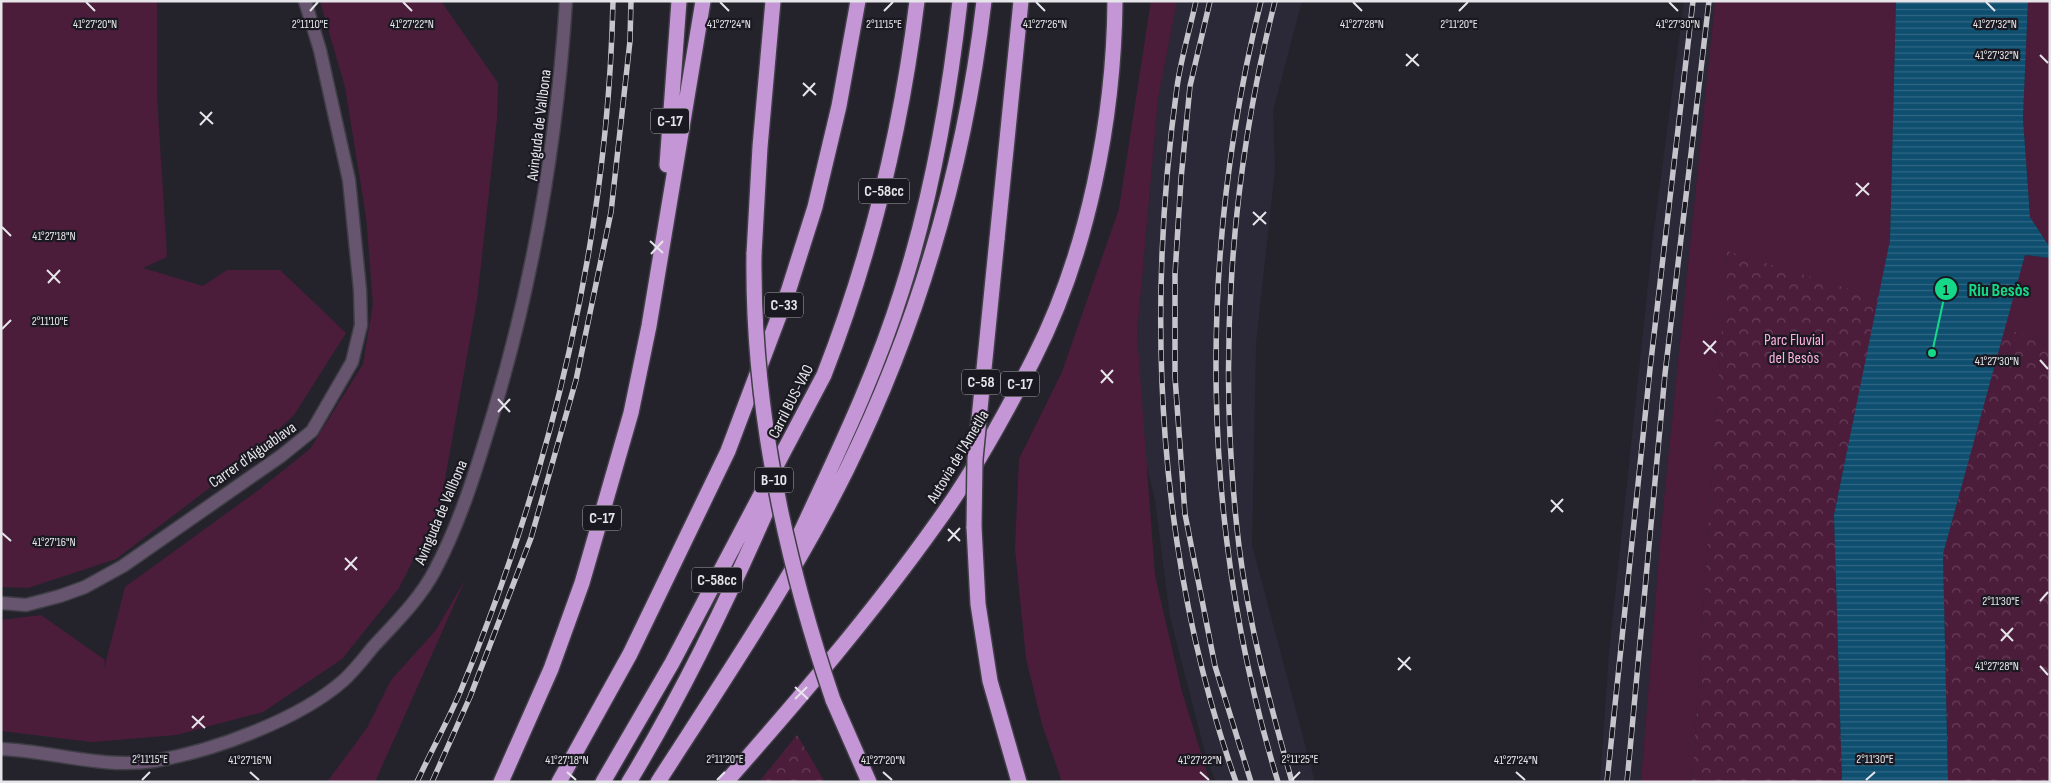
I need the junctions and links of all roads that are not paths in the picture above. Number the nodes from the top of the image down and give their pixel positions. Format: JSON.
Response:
{"nodes":[{"id":1,"x":305,"y":1,"type":"edge"},
{"id":2,"x":566,"y":1,"type":"edge"},
{"id":3,"x":679,"y":1,"type":"edge"},
{"id":4,"x":703,"y":1,"type":"edge"},
{"id":5,"x":773,"y":1,"type":"edge"},
{"id":6,"x":858,"y":1,"type":"edge"},
{"id":7,"x":917,"y":1,"type":"edge"},
{"id":8,"x":960,"y":1,"type":"edge"},
{"id":9,"x":984,"y":1,"type":"edge"},
{"id":10,"x":1014,"y":1,"type":"edge"},
{"id":11,"x":1021,"y":1,"type":"edge"},
{"id":12,"x":1115,"y":1,"type":"edge"},
{"id":13,"x":1014,"y":53,"type":"junction"},
{"id":14,"x":662,"y":241,"type":"junction"},
{"id":15,"x":824,"y":375,"type":"junction"},
{"id":16,"x":1,"y":603,"type":"edge"},
{"id":17,"x":762,"y":617,"type":"junction"},
{"id":18,"x":1,"y":748,"type":"edge"},
{"id":19,"x":501,"y":782,"type":"edge"},
{"id":20,"x":560,"y":782,"type":"edge"},
{"id":21,"x":603,"y":782,"type":"edge"},
{"id":22,"x":629,"y":782,"type":"edge"},
{"id":23,"x":658,"y":782,"type":"edge"},
{"id":24,"x":726,"y":782,"type":"edge"},
{"id":25,"x":869,"y":782,"type":"edge"},
{"id":26,"x":1019,"y":782,"type":"edge"}],
"edges":[{"from":1,"to":16,"type":"street","name":"Carrer d'Aiguablava"},
{"from":2,"to":18,"type":"street","name":"Avinguda de Vallbona"},
{"from":3,"to":14,"type":"highway","number":"C-17"},
{"from":4,"to":14,"type":"highway"},
{"from":5,"to":25,"type":"highway","number":"B-10","bridge":true},
{"from":6,"to":20,"type":"highway","number":"C-33"},
{"from":7,"to":15,"type":"highway","name":"Carril BUS-VAO","number":"C-58cc"},
{"from":8,"to":17,"type":"highway"},
{"from":9,"to":17,"type":"highway"},
{"from":10,"to":13,"type":"highway","number":"C-58"},
{"from":11,"to":13,"type":"highway"},
{"from":12,"to":24,"type":"highway","name":"Autovia de l'Ametlla","number":"C-17"},
{"from":13,"to":26,"type":"highway","number":"C-58","bridge":true},
{"from":14,"to":19,"type":"highway","number":"C-17"},
{"from":15,"to":21,"type":"highway","name":"Carril BUS-VAO","number":"C-58cc"},
{"from":15,"to":22,"type":"highway"},
{"from":17,"to":23,"type":"highway"}]}
